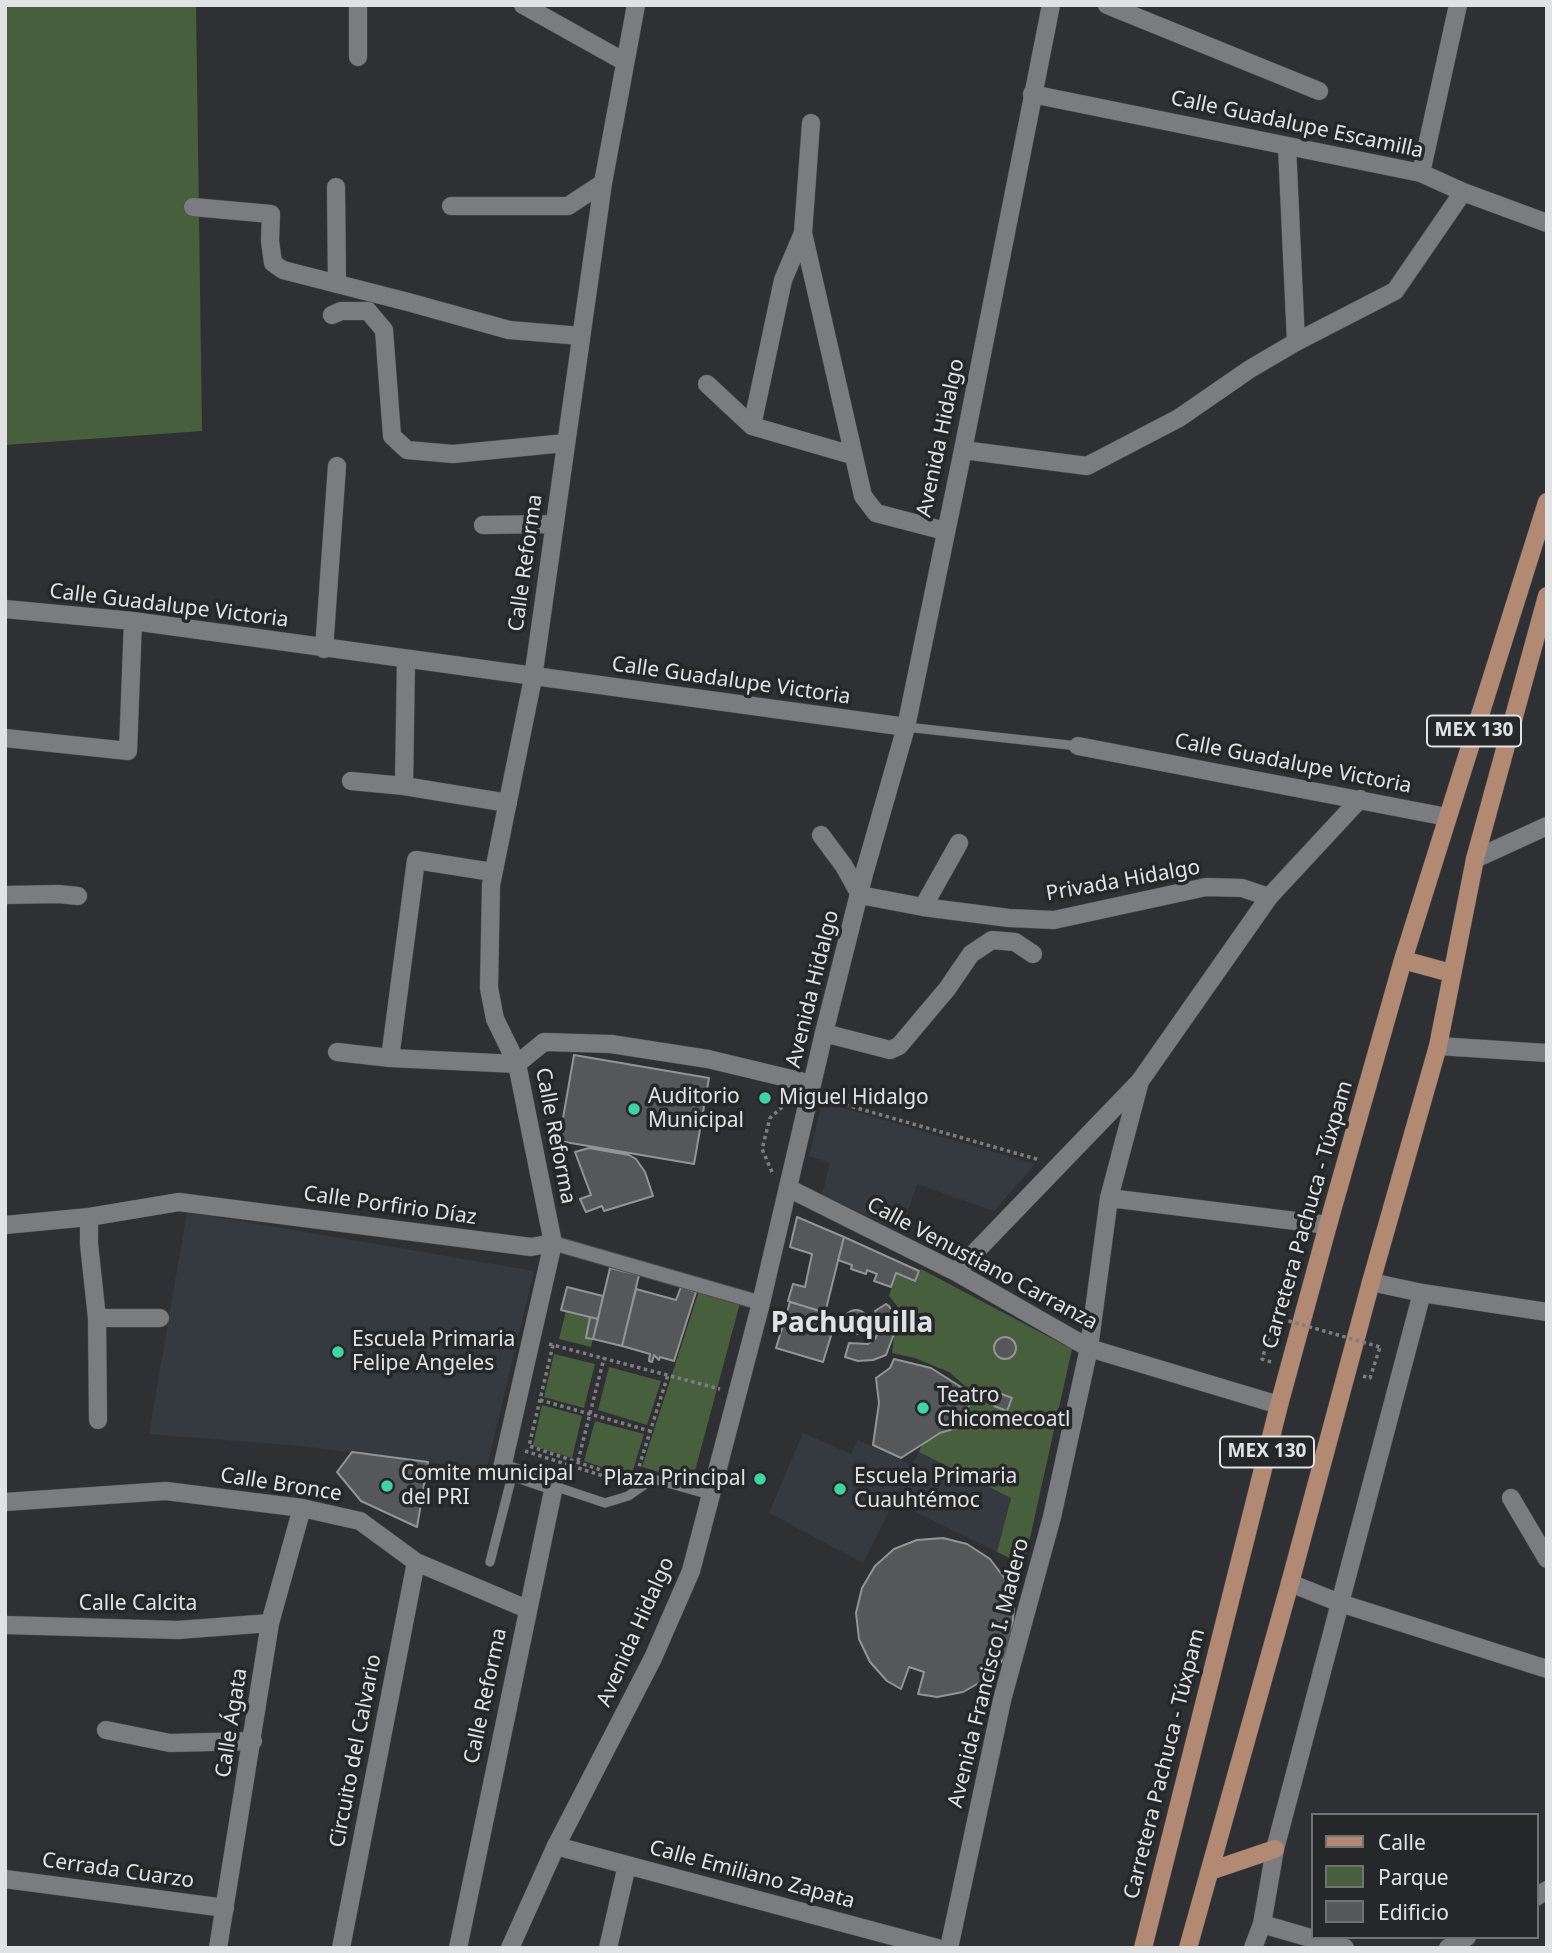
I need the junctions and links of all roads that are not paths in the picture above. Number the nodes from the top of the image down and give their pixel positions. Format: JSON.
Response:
{"nodes":[{"id":1,"x":358,"y":5,"type":"edge"},
{"id":2,"x":523,"y":5,"type":"edge"},
{"id":3,"x":636,"y":5,"type":"edge"},
{"id":4,"x":1051,"y":5,"type":"edge"},
{"id":5,"x":1107,"y":5,"type":"edge"},
{"id":6,"x":1458,"y":5,"type":"edge"},
{"id":7,"x":358,"y":57,"type":"dead end"},
{"id":8,"x":625,"y":62,"type":"junction"},
{"id":9,"x":1319,"y":91,"type":"dead end"},
{"id":10,"x":1032,"y":94,"type":"junction"},
{"id":11,"x":811,"y":122,"type":"dead end"},
{"id":12,"x":1287,"y":146,"type":"junction"},
{"id":13,"x":1421,"y":173,"type":"junction"},
{"id":14,"x":603,"y":183,"type":"junction"},
{"id":15,"x":336,"y":187,"type":"dead end"},
{"id":16,"x":1463,"y":192,"type":"junction"},
{"id":17,"x":193,"y":206,"type":"dead end"},
{"id":18,"x":451,"y":206,"type":"dead end"},
{"id":19,"x":1547,"y":223,"type":"edge"},
{"id":20,"x":803,"y":233,"type":"junction"},
{"id":21,"x":337,"y":284,"type":"junction"},
{"id":22,"x":332,"y":315,"type":"dead end"},
{"id":23,"x":581,"y":336,"type":"junction"},
{"id":24,"x":1296,"y":342,"type":"junction"},
{"id":25,"x":707,"y":384,"type":"dead end"},
{"id":26,"x":752,"y":426,"type":"junction"},
{"id":27,"x":565,"y":443,"type":"junction"},
{"id":28,"x":963,"y":450,"type":"junction"},
{"id":29,"x":852,"y":456,"type":"junction"},
{"id":30,"x":337,"y":466,"type":"dead end"},
{"id":31,"x":1547,"y":502,"type":"edge"},
{"id":32,"x":554,"y":524,"type":"junction"},
{"id":33,"x":483,"y":525,"type":"dead end"},
{"id":34,"x":945,"y":531,"type":"junction"},
{"id":35,"x":1547,"y":596,"type":"edge"},
{"id":36,"x":5,"y":609,"type":"edge"},
{"id":37,"x":133,"y":621,"type":"junction"},
{"id":38,"x":324,"y":649,"type":"junction"},
{"id":39,"x":405,"y":659,"type":"junction"},
{"id":40,"x":533,"y":678,"type":"junction"},
{"id":41,"x":906,"y":727,"type":"junction"},
{"id":42,"x":5,"y":738,"type":"edge"},
{"id":43,"x":1077,"y":746,"type":"joint"},
{"id":44,"x":351,"y":781,"type":"dead end"},
{"id":45,"x":404,"y":786,"type":"junction"},
{"id":46,"x":1360,"y":799,"type":"junction"},
{"id":47,"x":508,"y":803,"type":"junction"},
{"id":48,"x":1447,"y":817,"type":"junction"},
{"id":49,"x":1547,"y":827,"type":"edge"},
{"id":50,"x":821,"y":835,"type":"dead end"},
{"id":51,"x":959,"y":843,"type":"dead end"},
{"id":52,"x":1475,"y":859,"type":"junction"},
{"id":53,"x":492,"y":872,"type":"junction"},
{"id":54,"x":5,"y":895,"type":"edge"},
{"id":55,"x":860,"y":895,"type":"junction"},
{"id":56,"x":78,"y":896,"type":"dead end"},
{"id":57,"x":1269,"y":897,"type":"junction"},
{"id":58,"x":923,"y":907,"type":"junction"},
{"id":59,"x":1033,"y":954,"type":"dead end"},
{"id":60,"x":1403,"y":960,"type":"junction"},
{"id":61,"x":1451,"y":973,"type":"junction"},
{"id":62,"x":824,"y":1032,"type":"junction"},
{"id":63,"x":1438,"y":1046,"type":"junction"},
{"id":64,"x":337,"y":1052,"type":"dead end"},
{"id":65,"x":1547,"y":1053,"type":"edge"},
{"id":66,"x":390,"y":1058,"type":"junction"},
{"id":67,"x":517,"y":1064,"type":"junction"},
{"id":68,"x":1140,"y":1081,"type":"junction"},
{"id":69,"x":805,"y":1090,"type":"junction"},
{"id":70,"x":780,"y":1186,"type":"junction"},
{"id":71,"x":1109,"y":1198,"type":"junction"},
{"id":72,"x":89,"y":1217,"type":"junction"},
{"id":73,"x":5,"y":1225,"type":"edge"},
{"id":74,"x":1328,"y":1225,"type":"junction"},
{"id":75,"x":553,"y":1243,"type":"junction"},
{"id":76,"x":957,"y":1272,"type":"junction"},
{"id":77,"x":1371,"y":1282,"type":"junction"},
{"id":78,"x":1422,"y":1293,"type":"junction"},
{"id":79,"x":761,"y":1303,"type":"junction"},
{"id":80,"x":1547,"y":1312,"type":"edge"},
{"id":81,"x":97,"y":1318,"type":"junction"},
{"id":82,"x":160,"y":1318,"type":"dead end"},
{"id":83,"x":1089,"y":1348,"type":"junction"},
{"id":84,"x":1279,"y":1405,"type":"junction"},
{"id":85,"x":98,"y":1420,"type":"dead end"},
{"id":86,"x":513,"y":1472,"type":"junction"},
{"id":87,"x":554,"y":1486,"type":"junction"},
{"id":88,"x":710,"y":1495,"type":"junction"},
{"id":89,"x":1511,"y":1498,"type":"dead end"},
{"id":90,"x":5,"y":1502,"type":"edge"},
{"id":91,"x":302,"y":1508,"type":"junction"},
{"id":92,"x":1547,"y":1559,"type":"edge"},
{"id":93,"x":416,"y":1562,"type":"junction"},
{"id":94,"x":490,"y":1562,"type":"dead end"},
{"id":95,"x":1290,"y":1583,"type":"junction"},
{"id":96,"x":1340,"y":1602,"type":"junction"},
{"id":97,"x":527,"y":1609,"type":"junction"},
{"id":98,"x":270,"y":1623,"type":"junction"},
{"id":99,"x":5,"y":1625,"type":"edge"},
{"id":100,"x":1547,"y":1669,"type":"edge"},
{"id":101,"x":106,"y":1730,"type":"dead end"},
{"id":102,"x":253,"y":1741,"type":"junction"},
{"id":103,"x":556,"y":1846,"type":"junction"},
{"id":104,"x":1275,"y":1849,"type":"junction"},
{"id":105,"x":627,"y":1865,"type":"junction"},
{"id":106,"x":1210,"y":1871,"type":"junction"},
{"id":107,"x":5,"y":1879,"type":"edge"},
{"id":108,"x":225,"y":1908,"type":"junction"},
{"id":109,"x":1262,"y":1924,"type":"junction"},
{"id":110,"x":1310,"y":1938,"type":"edge"},
{"id":111,"x":1314,"y":1939,"type":"edge"},
{"id":112,"x":1464,"y":1939,"type":"edge"},
{"id":113,"x":452,"y":1946,"type":"edge"},
{"id":114,"x":1191,"y":1947,"type":"edge"},
{"id":115,"x":218,"y":1948,"type":"edge"},
{"id":116,"x":341,"y":1948,"type":"edge"},
{"id":117,"x":510,"y":1948,"type":"edge"},
{"id":118,"x":608,"y":1948,"type":"edge"},
{"id":119,"x":937,"y":1948,"type":"edge"},
{"id":120,"x":949,"y":1948,"type":"edge"},
{"id":121,"x":1143,"y":1948,"type":"edge"},
{"id":122,"x":1253,"y":1948,"type":"edge"},
{"id":123,"x":1345,"y":1948,"type":"edge"},
{"id":124,"x":1448,"y":1948,"type":"edge"}],
"edges":[{"from":1,"to":7,"type":"street"},
{"from":2,"to":8,"type":"street"},
{"from":3,"to":8,"type":"street","name":"Calle Reforma"},
{"from":4,"to":10,"type":"street","name":"Avenida Hidalgo"},
{"from":5,"to":9,"type":"street"},
{"from":6,"to":13,"type":"street"},
{"from":8,"to":14,"type":"street","name":"Calle Reforma"},
{"from":10,"to":12,"type":"street","name":"Calle Guadalupe Escamilla"},
{"from":10,"to":28,"type":"street","name":"Avenida Hidalgo"},
{"from":11,"to":20,"type":"street"},
{"from":12,"to":13,"type":"street","name":"Calle Guadalupe Escamilla"},
{"from":12,"to":24,"type":"street"},
{"from":13,"to":16,"type":"street","name":"Calle Guadalupe Escamilla"},
{"from":14,"to":18,"type":"street"},
{"from":14,"to":23,"type":"street","name":"Calle Reforma"},
{"from":15,"to":21,"type":"street"},
{"from":16,"to":19,"type":"street","name":"Calle Guadalupe Escamilla"},
{"from":16,"to":24,"type":"street"},
{"from":17,"to":21,"type":"street"},
{"from":20,"to":26,"type":"street"},
{"from":20,"to":29,"type":"street"},
{"from":21,"to":23,"type":"street"},
{"from":22,"to":27,"type":"street"},
{"from":23,"to":27,"type":"street","name":"Calle Reforma"},
{"from":24,"to":28,"type":"street"},
{"from":25,"to":26,"type":"street"},
{"from":26,"to":29,"type":"street"},
{"from":27,"to":32,"type":"street","name":"Calle Reforma"},
{"from":28,"to":34,"type":"street","name":"Avenida Hidalgo"},
{"from":29,"to":34,"type":"street"},
{"from":30,"to":38,"type":"street"},
{"from":31,"to":48,"type":"main road","name":"Carretera Pachuca - Túxpam","number":"MEX 130"},
{"from":32,"to":33,"type":"street"},
{"from":32,"to":40,"type":"street","name":"Calle Reforma"},
{"from":34,"to":41,"type":"street","name":"Avenida Hidalgo"},
{"from":35,"to":52,"type":"main road","number":"MEX 130"},
{"from":36,"to":37,"type":"street","name":"Calle Guadalupe Victoria"},
{"from":37,"to":38,"type":"street","name":"Calle Guadalupe Victoria"},
{"from":37,"to":42,"type":"street"},
{"from":38,"to":39,"type":"street","name":"Calle Guadalupe Victoria"},
{"from":39,"to":40,"type":"street","name":"Calle Guadalupe Victoria"},
{"from":39,"to":45,"type":"street"},
{"from":40,"to":41,"type":"street","name":"Calle Guadalupe Victoria"},
{"from":40,"to":47,"type":"street","name":"Calle Reforma"},
{"from":41,"to":43,"type":"lane","name":"Calle Guadalupe Victoria"},
{"from":41,"to":55,"type":"street","name":"Avenida Hidalgo"},
{"from":43,"to":46,"type":"street","name":"Calle Guadalupe Victoria"},
{"from":44,"to":45,"type":"street"},
{"from":45,"to":47,"type":"street"},
{"from":46,"to":48,"type":"street","name":"Calle Guadalupe Victoria"},
{"from":46,"to":57,"type":"street"},
{"from":47,"to":53,"type":"street","name":"Calle Reforma"},
{"from":48,"to":60,"type":"main road","name":"Carretera Pachuca - Túxpam","number":"MEX 130"},
{"from":49,"to":52,"type":"street"},
{"from":50,"to":55,"type":"street"},
{"from":51,"to":58,"type":"street"},
{"from":52,"to":61,"type":"main road","number":"MEX 130"},
{"from":53,"to":66,"type":"street"},
{"from":53,"to":67,"type":"street","name":"Calle Reforma"},
{"from":54,"to":56,"type":"street"},
{"from":55,"to":58,"type":"street","name":"Privada Hidalgo"},
{"from":55,"to":62,"type":"street","name":"Avenida Hidalgo"},
{"from":57,"to":58,"type":"street","name":"Privada Hidalgo"},
{"from":57,"to":68,"type":"street"},
{"from":59,"to":62,"type":"street"},
{"from":60,"to":61,"type":"main road"},
{"from":60,"to":74,"type":"main road","name":"Carretera Pachuca - Túxpam","number":"MEX 130"},
{"from":61,"to":63,"type":"main road","number":"MEX 130"},
{"from":62,"to":69,"type":"street","name":"Avenida Hidalgo"},
{"from":63,"to":65,"type":"street"},
{"from":63,"to":77,"type":"main road","number":"MEX 130"},
{"from":64,"to":66,"type":"street"},
{"from":66,"to":67,"type":"street"},
{"from":67,"to":69,"type":"street"},
{"from":67,"to":75,"type":"street","name":"Calle Reforma"},
{"from":68,"to":71,"type":"street","name":"Avenida Francisco I. Madero"},
{"from":68,"to":76,"type":"street"},
{"from":69,"to":70,"type":"street","name":"Avenida Hidalgo"},
{"from":70,"to":76,"type":"street","name":"Calle Venustiano Carranza"},
{"from":70,"to":79,"type":"street","name":"Avenida Hidalgo"},
{"from":71,"to":74,"type":"street"},
{"from":71,"to":83,"type":"street","name":"Avenida Francisco I. Madero"},
{"from":72,"to":73,"type":"street","name":"Calle Porfirio Díaz"},
{"from":72,"to":75,"type":"street","name":"Calle Porfirio Díaz"},
{"from":72,"to":81,"type":"street"},
{"from":74,"to":84,"type":"main road","name":"Carretera Pachuca - Túxpam","number":"MEX 130"},
{"from":75,"to":79,"type":"street","name":"Calle Porfirio Díaz"},
{"from":75,"to":86,"type":"street","name":"Calle Reforma"},
{"from":76,"to":83,"type":"street","name":"Calle Venustiano Carranza"},
{"from":77,"to":78,"type":"street"},
{"from":77,"to":95,"type":"main road","number":"MEX 130"},
{"from":78,"to":80,"type":"street"},
{"from":78,"to":96,"type":"street"},
{"from":79,"to":88,"type":"street","name":"Avenida Hidalgo"},
{"from":81,"to":82,"type":"street"},
{"from":81,"to":85,"type":"street"},
{"from":83,"to":84,"type":"street","name":"Calle Venustiano Carranza"},
{"from":83,"to":120,"type":"street","name":"Avenida Francisco I. Madero"},
{"from":84,"to":121,"type":"main road","name":"Carretera Pachuca - Túxpam","number":"MEX 130"},
{"from":86,"to":87,"type":"street"},
{"from":86,"to":94,"type":"lane"},
{"from":87,"to":88,"type":"lane"},
{"from":87,"to":97,"type":"street","name":"Calle Reforma"},
{"from":88,"to":103,"type":"street","name":"Avenida Hidalgo"},
{"from":89,"to":92,"type":"street"},
{"from":90,"to":91,"type":"street","name":"Calle Bronce"},
{"from":91,"to":93,"type":"street","name":"Calle Bronce"},
{"from":91,"to":98,"type":"street","name":"Calle Ágata"},
{"from":93,"to":97,"type":"street","name":"Calle Bronce"},
{"from":93,"to":116,"type":"street","name":"Circuito del Calvario"},
{"from":95,"to":96,"type":"street"},
{"from":95,"to":106,"type":"main road","number":"MEX 130"},
{"from":96,"to":100,"type":"street"},
{"from":96,"to":104,"type":"street"},
{"from":97,"to":113,"type":"street","name":"Calle Reforma"},
{"from":98,"to":99,"type":"street","name":"Calle Calcita"},
{"from":98,"to":102,"type":"street","name":"Calle Ágata"},
{"from":101,"to":102,"type":"street"},
{"from":102,"to":108,"type":"street","name":"Calle Ágata"},
{"from":103,"to":105,"type":"street","name":"Calle Emiliano Zapata"},
{"from":103,"to":117,"type":"street","name":"Avenida Hidalgo"},
{"from":104,"to":106,"type":"main road"},
{"from":104,"to":109,"type":"street"},
{"from":105,"to":118,"type":"street"},
{"from":105,"to":119,"type":"street","name":"Calle Emiliano Zapata"},
{"from":106,"to":114,"type":"main road","number":"MEX 130"},
{"from":107,"to":108,"type":"street","name":"Cerrada Cuarzo"},
{"from":108,"to":115,"type":"street","name":"Calle Ágata"},
{"from":109,"to":110,"type":"street"},
{"from":109,"to":122,"type":"street"},
{"from":111,"to":123,"type":"street"},
{"from":112,"to":124,"type":"street"}]}
